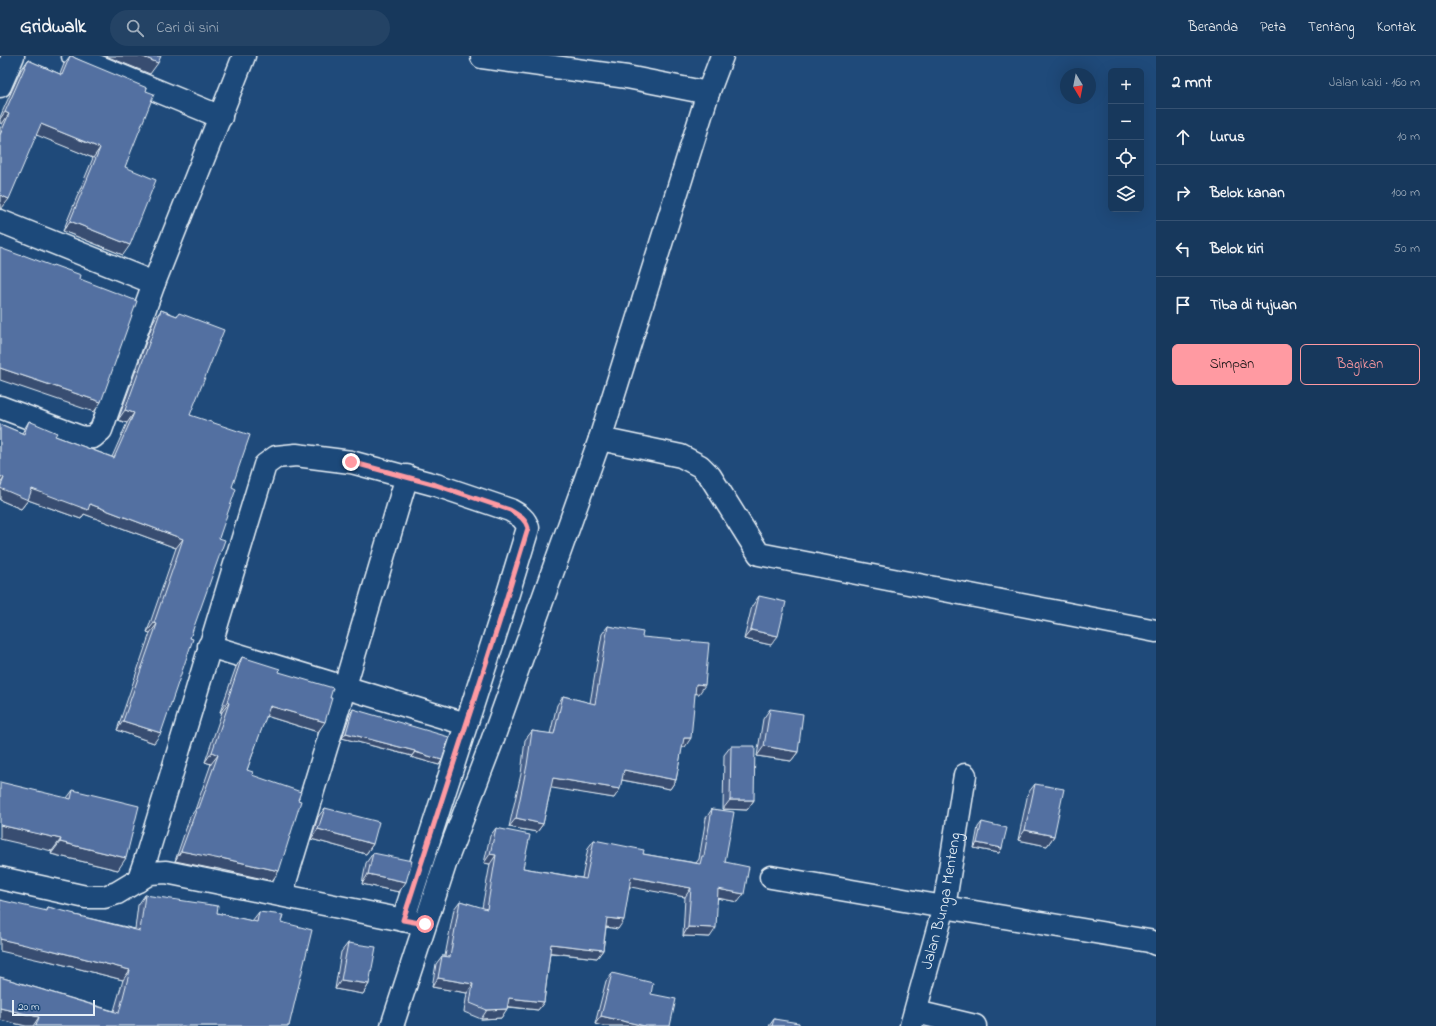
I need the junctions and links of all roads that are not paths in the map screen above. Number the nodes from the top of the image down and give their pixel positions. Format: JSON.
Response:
{"nodes":[{"id":1,"x":13,"y":56,"type":"edge"},
{"id":2,"x":74,"y":56,"type":"edge"},
{"id":3,"x":244,"y":56,"type":"edge"},
{"id":4,"x":722,"y":56,"type":"edge"},
{"id":5,"x":482,"y":57,"type":"dead end"},
{"id":6,"x":0,"y":86,"type":"edge"},
{"id":7,"x":708,"y":93,"type":"junction"},
{"id":8,"x":221,"y":117,"type":"junction"},
{"id":9,"x":0,"y":221,"type":"edge"},
{"id":10,"x":154,"y":283,"type":"junction"},
{"id":11,"x":0,"y":406,"type":"edge"},
{"id":12,"x":600,"y":439,"type":"junction"},
{"id":13,"x":407,"y":476,"type":"junction"},
{"id":14,"x":1156,"y":631,"type":"edge"},
{"id":15,"x":210,"y":646,"type":"junction"},
{"id":16,"x":345,"y":686,"type":"junction"},
{"id":17,"x":466,"y":724,"type":"junction"},
{"id":18,"x":965,"y":775,"type":"dead end"},
{"id":19,"x":771,"y":877,"type":"dead end"},
{"id":20,"x":0,"y":878,"type":"edge"},
{"id":21,"x":138,"y":881,"type":"junction"},
{"id":22,"x":281,"y":895,"type":"junction"},
{"id":23,"x":944,"y":907,"type":"junction"},
{"id":24,"x":403,"y":920,"type":"junction"},
{"id":25,"x":425,"y":924,"type":"junction"},
{"id":26,"x":1156,"y":944,"type":"edge"},
{"id":27,"x":914,"y":1019,"type":"edge"},
{"id":28,"x":392,"y":1026,"type":"edge"},
{"id":29,"x":975,"y":1026,"type":"edge"}],
"edges":[{"from":1,"to":6,"type":"street"},
{"from":2,"to":8,"type":"street"},
{"from":3,"to":8,"type":"street"},
{"from":4,"to":7,"type":"street"},
{"from":5,"to":7,"type":"street"},
{"from":7,"to":12,"type":"street"},
{"from":8,"to":10,"type":"street"},
{"from":9,"to":10,"type":"street"},
{"from":10,"to":11,"type":"street"},
{"from":12,"to":14,"type":"street"},
{"from":12,"to":25,"type":"street"},
{"from":13,"to":15,"type":"street"},
{"from":13,"to":16,"type":"street"},
{"from":13,"to":17,"type":"street"},
{"from":15,"to":16,"type":"street"},
{"from":15,"to":21,"type":"street"},
{"from":16,"to":17,"type":"street"},
{"from":16,"to":22,"type":"street"},
{"from":17,"to":24,"type":"street"},
{"from":18,"to":23,"type":"street","name":"Jalan Bunga Menteng"},
{"from":19,"to":23,"type":"street"},
{"from":20,"to":21,"type":"street"},
{"from":21,"to":22,"type":"street"},
{"from":22,"to":24,"type":"street"},
{"from":23,"to":26,"type":"street"},
{"from":23,"to":27,"type":"street","name":"Jalan Bunga Menteng"},
{"from":24,"to":25,"type":"street"},
{"from":25,"to":28,"type":"street"},
{"from":27,"to":29,"type":"street"}]}
